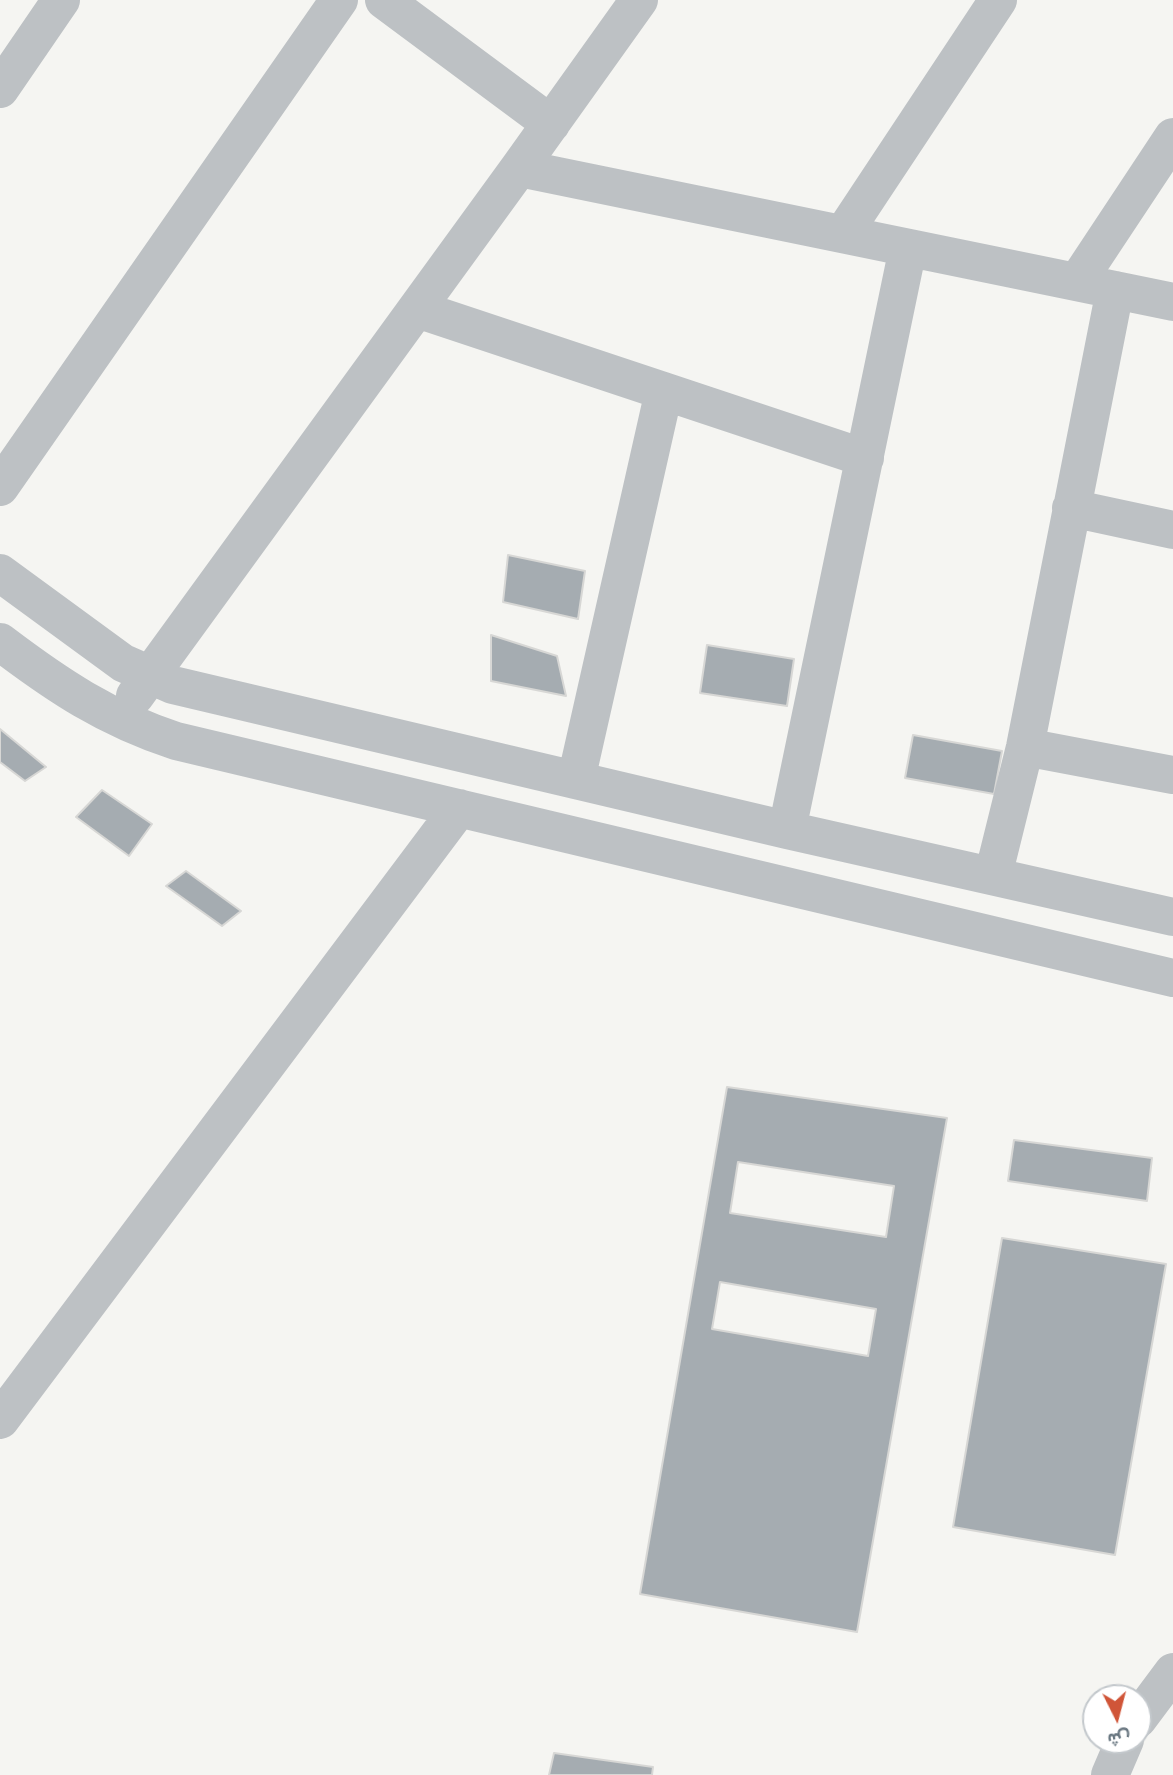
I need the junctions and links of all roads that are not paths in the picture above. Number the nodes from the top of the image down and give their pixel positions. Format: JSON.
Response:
{"nodes":[{"id":1,"x":61,"y":0,"type":"edge"},
{"id":2,"x":339,"y":0,"type":"edge"},
{"id":3,"x":384,"y":0,"type":"edge"},
{"id":4,"x":639,"y":0,"type":"edge"},
{"id":5,"x":998,"y":0,"type":"edge"},
{"id":6,"x":0,"y":89,"type":"edge"},
{"id":7,"x":551,"y":124,"type":"junction"},
{"id":8,"x":1173,"y":137,"type":"edge"},
{"id":9,"x":519,"y":168,"type":"junction"},
{"id":10,"x":843,"y":234,"type":"junction"},
{"id":11,"x":908,"y":248,"type":"junction"},
{"id":12,"x":1077,"y":282,"type":"junction"},
{"id":13,"x":1115,"y":290,"type":"junction"},
{"id":14,"x":1173,"y":302,"type":"edge"},
{"id":15,"x":417,"y":309,"type":"junction"},
{"id":16,"x":663,"y":391,"type":"junction"},
{"id":17,"x":865,"y":458,"type":"junction"},
{"id":18,"x":0,"y":487,"type":"edge"},
{"id":19,"x":1072,"y":508,"type":"junction"},
{"id":20,"x":1173,"y":530,"type":"edge"},
{"id":21,"x":0,"y":573,"type":"edge"},
{"id":22,"x":0,"y":642,"type":"edge"},
{"id":23,"x":150,"y":677,"type":"junction"},
{"id":24,"x":118,"y":718,"type":"junction"},
{"id":25,"x":1025,"y":747,"type":"junction"},
{"id":26,"x":1173,"y":775,"type":"edge"},
{"id":27,"x":576,"y":780,"type":"junction"},
{"id":28,"x":458,"y":808,"type":"junction"},
{"id":29,"x":787,"y":830,"type":"junction"},
{"id":30,"x":993,"y":876,"type":"junction"},
{"id":31,"x":1173,"y":917,"type":"edge"},
{"id":32,"x":1173,"y":978,"type":"edge"},
{"id":33,"x":0,"y":1420,"type":"edge"},
{"id":34,"x":1173,"y":1672,"type":"edge"},
{"id":35,"x":1152,"y":1698,"type":"edge"},
{"id":36,"x":1119,"y":1754,"type":"edge"},
{"id":37,"x":1110,"y":1775,"type":"edge"}],
"edges":[{"from":1,"to":6,"type":"street"},
{"from":2,"to":18,"type":"street"},
{"from":3,"to":7,"type":"street"},
{"from":4,"to":7,"type":"street"},
{"from":5,"to":10,"type":"street"},
{"from":7,"to":9,"type":"street"},
{"from":8,"to":12,"type":"street"},
{"from":9,"to":10,"type":"street"},
{"from":9,"to":15,"type":"street"},
{"from":10,"to":11,"type":"street"},
{"from":11,"to":12,"type":"street"},
{"from":11,"to":17,"type":"street"},
{"from":12,"to":13,"type":"street"},
{"from":13,"to":14,"type":"street"},
{"from":13,"to":19,"type":"street"},
{"from":15,"to":16,"type":"street"},
{"from":15,"to":23,"type":"street"},
{"from":16,"to":17,"type":"street"},
{"from":16,"to":27,"type":"street"},
{"from":17,"to":29,"type":"street"},
{"from":19,"to":20,"type":"street"},
{"from":19,"to":25,"type":"street"},
{"from":21,"to":23,"type":"street"},
{"from":22,"to":24,"type":"street"},
{"from":23,"to":24,"type":"street"},
{"from":23,"to":27,"type":"street"},
{"from":24,"to":28,"type":"street"},
{"from":25,"to":26,"type":"street"},
{"from":25,"to":30,"type":"street"},
{"from":27,"to":29,"type":"street"},
{"from":28,"to":32,"type":"street"},
{"from":28,"to":33,"type":"street"},
{"from":29,"to":30,"type":"street"},
{"from":30,"to":31,"type":"street"},
{"from":34,"to":35,"type":"street"},
{"from":36,"to":37,"type":"street"}]}
